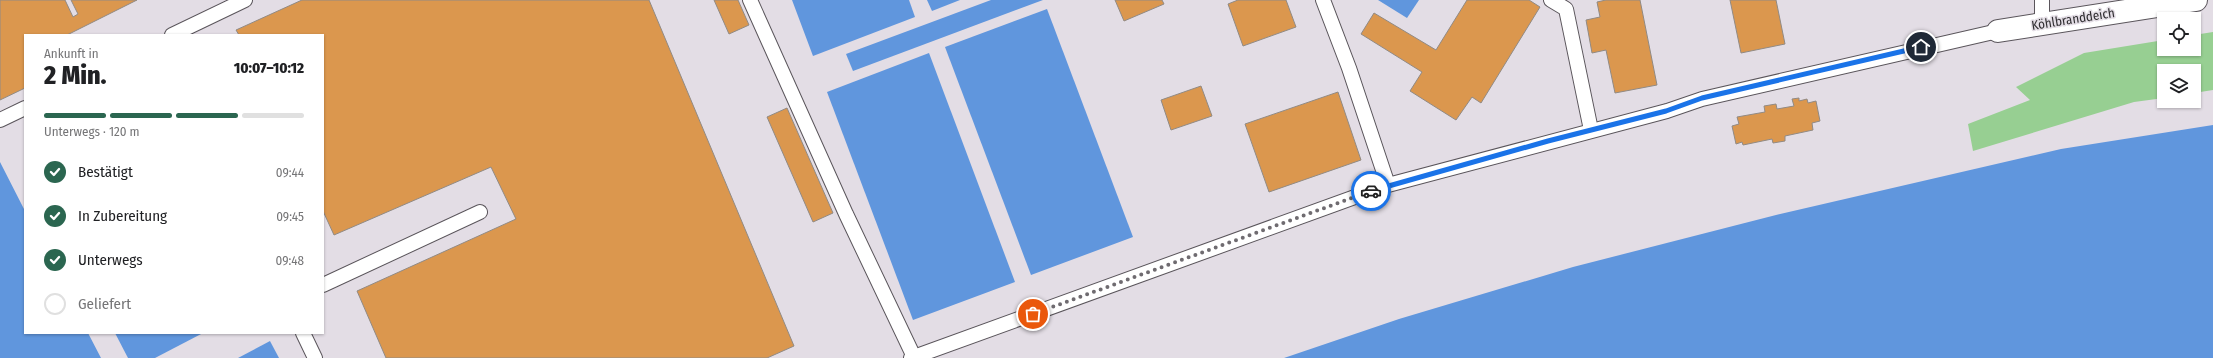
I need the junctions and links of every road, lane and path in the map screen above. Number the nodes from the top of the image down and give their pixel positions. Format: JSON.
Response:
{"nodes":[{"id":1,"x":245,"y":0,"type":"edge"},
{"id":2,"x":750,"y":0,"type":"edge"},
{"id":3,"x":1323,"y":0,"type":"edge"},
{"id":4,"x":1551,"y":0,"type":"edge"},
{"id":5,"x":2042,"y":0,"type":"edge"},
{"id":6,"x":2196,"y":0,"type":"edge"},
{"id":7,"x":2042,"y":24,"type":"junction"},
{"id":8,"x":1998,"y":31,"type":"joint"},
{"id":9,"x":175,"y":34,"type":"edge"},
{"id":10,"x":24,"y":108,"type":"edge"},
{"id":11,"x":0,"y":120,"type":"edge"},
{"id":12,"x":1592,"y":130,"type":"junction"},
{"id":13,"x":1388,"y":185,"type":"junction"},
{"id":14,"x":480,"y":212,"type":"dead end"},
{"id":15,"x":324,"y":285,"type":"edge"},
{"id":16,"x":303,"y":334,"type":"edge"},
{"id":17,"x":913,"y":357,"type":"edge"},
{"id":18,"x":315,"y":358,"type":"edge"}],
"edges":[{"from":1,"to":9,"type":"lane"},
{"from":2,"to":17,"type":"lane"},
{"from":3,"to":13,"type":"lane"},
{"from":4,"to":12,"type":"lane"},
{"from":5,"to":7,"type":"lane"},
{"from":6,"to":7,"type":"street","name":"Köhlbranddeich"},
{"from":7,"to":8,"type":"street","name":"Köhlbranddeich"},
{"from":8,"to":12,"type":"lane"},
{"from":10,"to":11,"type":"lane"},
{"from":12,"to":13,"type":"lane"},
{"from":13,"to":17,"type":"lane"},
{"from":14,"to":15,"type":"lane"},
{"from":16,"to":18,"type":"lane"}]}
